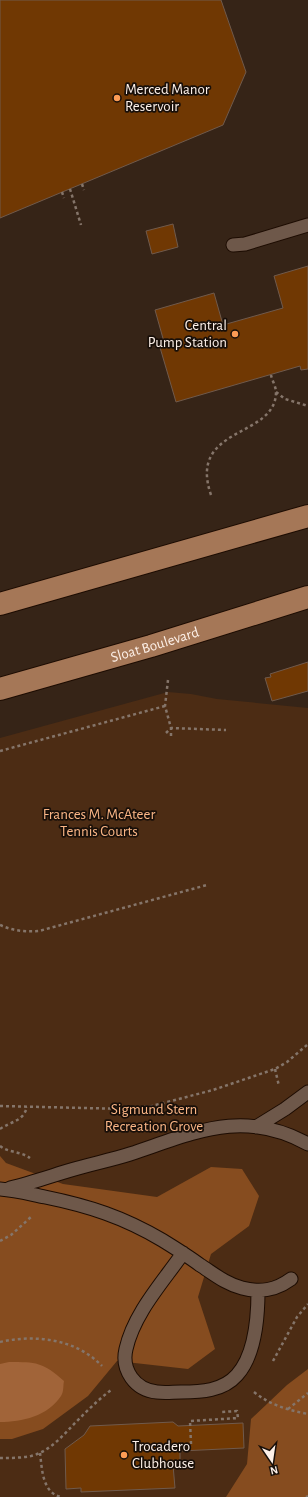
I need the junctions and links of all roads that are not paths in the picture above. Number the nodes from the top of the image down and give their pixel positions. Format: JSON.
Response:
{"nodes":[{"id":1,"x":308,"y":225,"type":"edge"},
{"id":2,"x":233,"y":246,"type":"dead end"},
{"id":3,"x":308,"y":516,"type":"edge"},
{"id":4,"x":308,"y":597,"type":"edge"},
{"id":5,"x":0,"y":604,"type":"edge"},
{"id":6,"x":0,"y":689,"type":"edge"},
{"id":7,"x":308,"y":1092,"type":"edge"},
{"id":8,"x":256,"y":1127,"type":"junction"},
{"id":9,"x":308,"y":1144,"type":"edge"},
{"id":10,"x":2,"y":1189,"type":"edge"},
{"id":11,"x":183,"y":1253,"type":"junction"},
{"id":12,"x":291,"y":1279,"type":"dead end"},
{"id":13,"x":258,"y":1291,"type":"junction"}],
"edges":[{"from":1,"to":2,"type":"lane"},
{"from":3,"to":5,"type":"main road"},
{"from":4,"to":6,"type":"main road","name":"Sloat Boulevard"},
{"from":7,"to":8,"type":"lane"},
{"from":8,"to":9,"type":"lane"},
{"from":8,"to":10,"type":"lane"},
{"from":10,"to":11,"type":"lane"},
{"from":11,"to":13,"type":"lane"},
{"from":11,"to":13,"type":"lane"},
{"from":12,"to":13,"type":"lane"}]}
